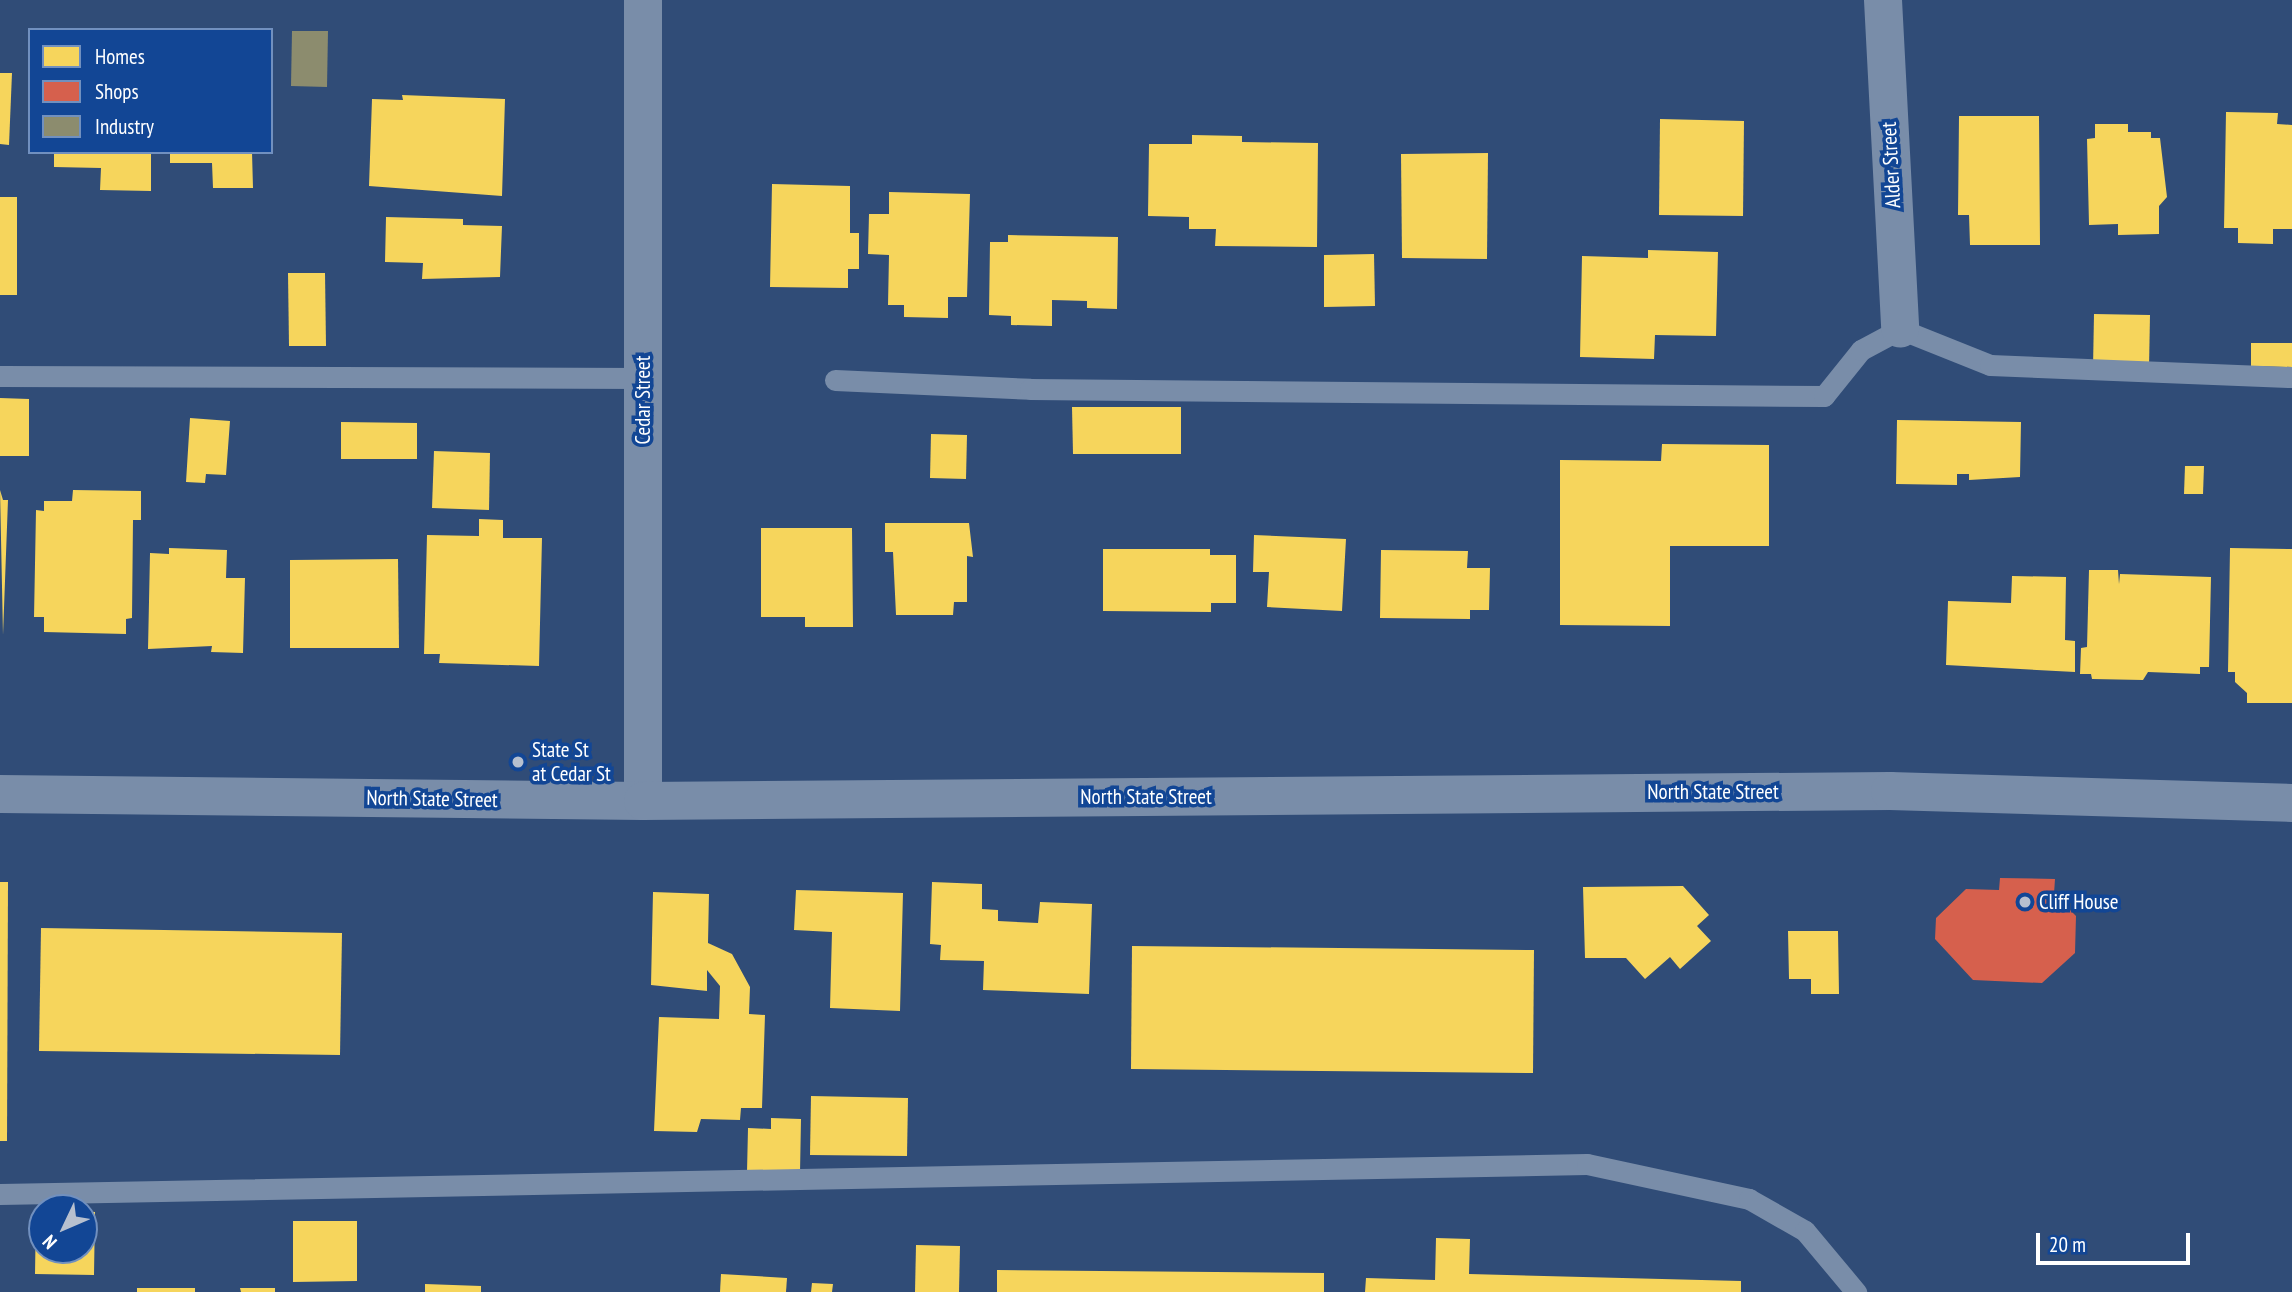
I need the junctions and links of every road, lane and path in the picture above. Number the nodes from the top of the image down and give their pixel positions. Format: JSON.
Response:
{"nodes":[{"id":1,"x":643,"y":0,"type":"edge"},
{"id":2,"x":1883,"y":0,"type":"edge"},
{"id":3,"x":1899,"y":329,"type":"junction"},
{"id":4,"x":0,"y":376,"type":"edge"},
{"id":5,"x":2292,"y":377,"type":"edge"},
{"id":6,"x":642,"y":378,"type":"junction"},
{"id":7,"x":835,"y":380,"type":"dead end"},
{"id":8,"x":0,"y":794,"type":"edge"},
{"id":9,"x":643,"y":801,"type":"junction"},
{"id":10,"x":2292,"y":803,"type":"edge"},
{"id":11,"x":0,"y":1195,"type":"edge"},
{"id":12,"x":1856,"y":1292,"type":"edge"}],
"edges":[{"from":1,"to":6,"type":"street","name":"Cedar Street"},
{"from":2,"to":3,"type":"street","name":"Alder Street"},
{"from":3,"to":5,"type":"lane"},
{"from":3,"to":7,"type":"lane"},
{"from":4,"to":6,"type":"lane"},
{"from":6,"to":9,"type":"street","name":"Cedar Street"},
{"from":8,"to":9,"type":"street","name":"North State Street"},
{"from":9,"to":10,"type":"street","name":"North State Street"},
{"from":11,"to":12,"type":"lane"}]}
